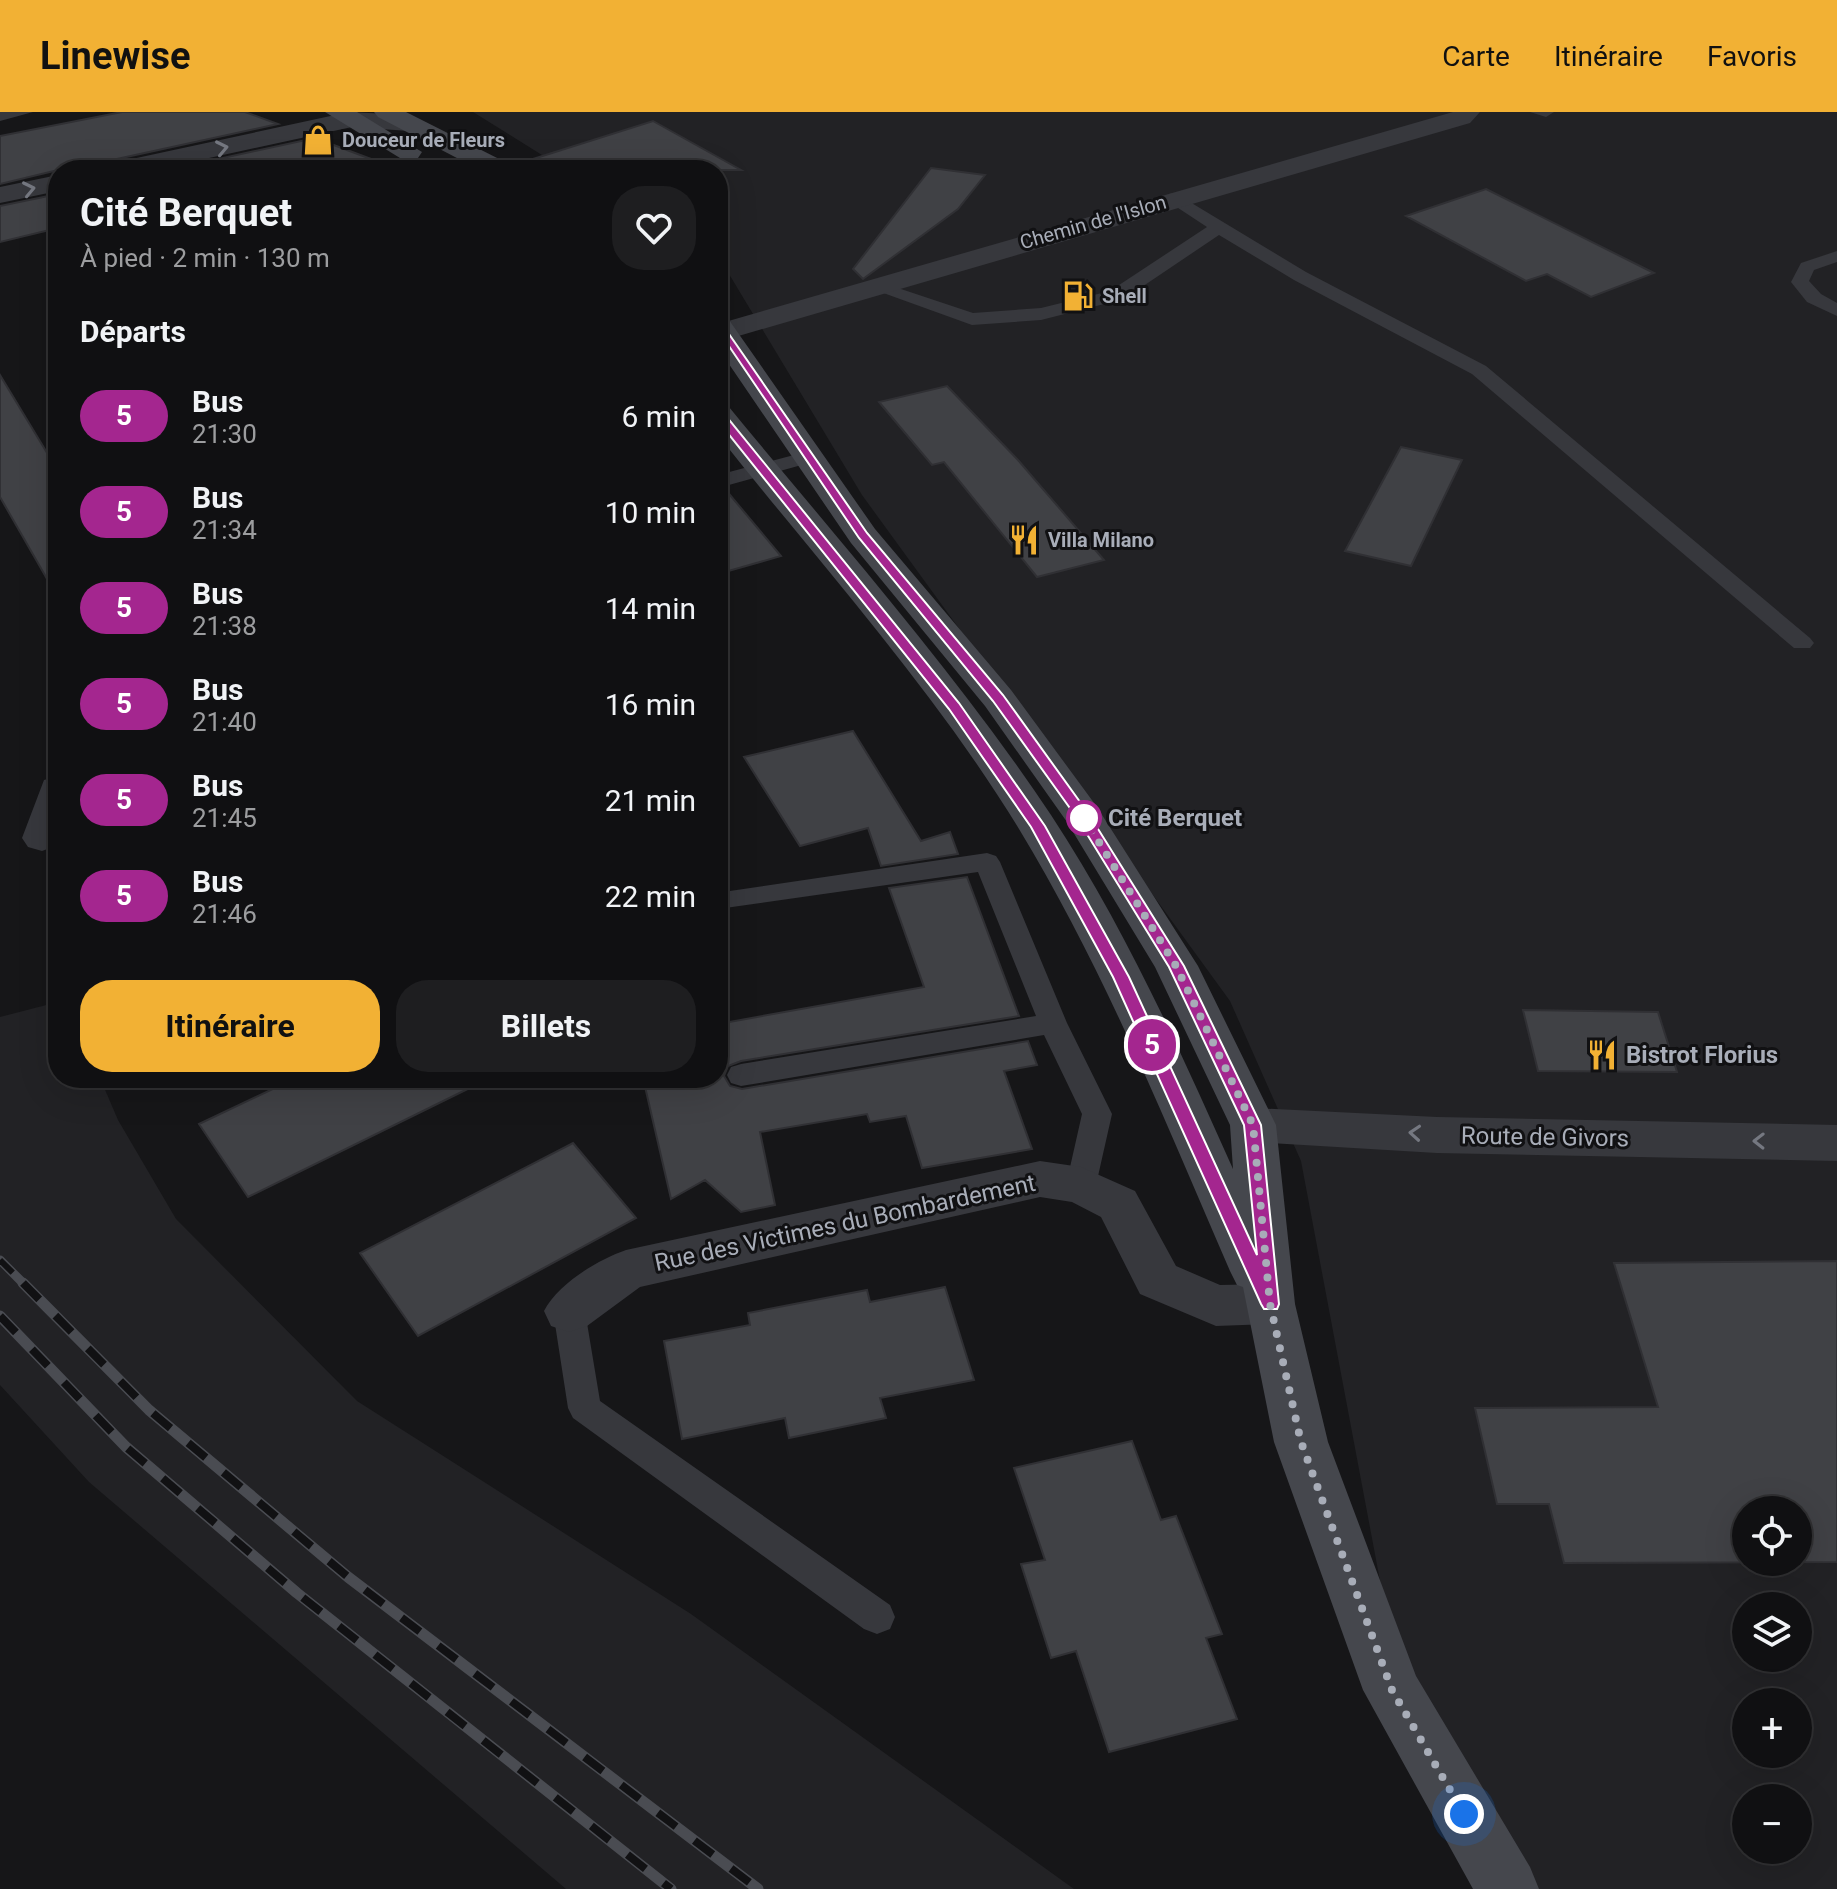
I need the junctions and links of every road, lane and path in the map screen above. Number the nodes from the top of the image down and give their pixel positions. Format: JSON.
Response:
{"nodes":[{"id":1,"x":25,"y":112,"type":"edge"},
{"id":2,"x":1467,"y":112,"type":"edge"},
{"id":3,"x":1538,"y":112,"type":"edge"},
{"id":4,"x":1546,"y":112,"type":"edge"},
{"id":5,"x":0,"y":116,"type":"edge"},
{"id":6,"x":371,"y":116,"type":"edge"},
{"id":7,"x":165,"y":160,"type":"edge"},
{"id":8,"x":426,"y":160,"type":"edge"},
{"id":9,"x":476,"y":160,"type":"edge"},
{"id":10,"x":48,"y":185,"type":"edge"},
{"id":11,"x":0,"y":195,"type":"edge"},
{"id":12,"x":1175,"y":198,"type":"junction"},
{"id":13,"x":1219,"y":227,"type":"junction"},
{"id":14,"x":1837,"y":256,"type":"edge"},
{"id":15,"x":873,"y":286,"type":"junction"},
{"id":16,"x":1837,"y":310,"type":"edge"},
{"id":17,"x":728,"y":328,"type":"edge"},
{"id":18,"x":728,"y":341,"type":"edge"},
{"id":19,"x":728,"y":427,"type":"edge"},
{"id":20,"x":809,"y":457,"type":"junction"},
{"id":21,"x":761,"y":469,"type":"junction"},
{"id":22,"x":728,"y":479,"type":"edge"},
{"id":23,"x":1802,"y":643,"type":"dead end"},
{"id":24,"x":48,"y":820,"type":"edge"},
{"id":25,"x":42,"y":838,"type":"dead end"},
{"id":26,"x":728,"y":900,"type":"edge"},
{"id":27,"x":1053,"y":1023,"type":"junction"},
{"id":28,"x":741,"y":1075,"type":"dead end"},
{"id":29,"x":1253,"y":1125,"type":"junction"},
{"id":30,"x":1837,"y":1143,"type":"edge"},
{"id":31,"x":1081,"y":1185,"type":"junction"},
{"id":32,"x":1270,"y":1304,"type":"junction"},
{"id":33,"x":569,"y":1311,"type":"joint"},
{"id":34,"x":877,"y":1617,"type":"dead end"},
{"id":35,"x":1508,"y":1889,"type":"edge"}],
"edges":[{"from":1,"to":5,"type":"lane"},
{"from":2,"to":12,"type":"street","name":"Chemin de l'Islon"},
{"from":3,"to":4,"type":"lane"},
{"from":7,"to":6,"type":"street","one_way":true},
{"from":6,"to":8,"type":"main road"},
{"from":6,"to":9,"type":"main road"},
{"from":11,"to":10,"type":"street","one_way":true},
{"from":12,"to":13,"type":"lane"},
{"from":12,"to":15,"type":"street","name":"Chemin de l'Islon"},
{"from":13,"to":15,"type":"lane"},
{"from":13,"to":23,"type":"lane"},
{"from":14,"to":16,"type":"lane"},
{"from":15,"to":17,"type":"street","name":"Chemin de l'Islon"},
{"from":18,"to":20,"type":"main road"},
{"from":19,"to":21,"type":"main road"},
{"from":20,"to":21,"type":"lane"},
{"from":20,"to":29,"type":"main road"},
{"from":21,"to":22,"type":"lane"},
{"from":21,"to":32,"type":"main road"},
{"from":24,"to":25,"type":"street"},
{"from":26,"to":27,"type":"lane"},
{"from":27,"to":28,"type":"lane"},
{"from":27,"to":31,"type":"lane"},
{"from":30,"to":29,"type":"street","name":"Route de Givors","one_way":true},
{"from":29,"to":32,"type":"main road"},
{"from":31,"to":32,"type":"street","name":"Rue des Victimes du Bombardement"},
{"from":31,"to":33,"type":"street","name":"Rue des Victimes du Bombardement"},
{"from":32,"to":35,"type":"main road"},
{"from":33,"to":34,"type":"lane"}]}
